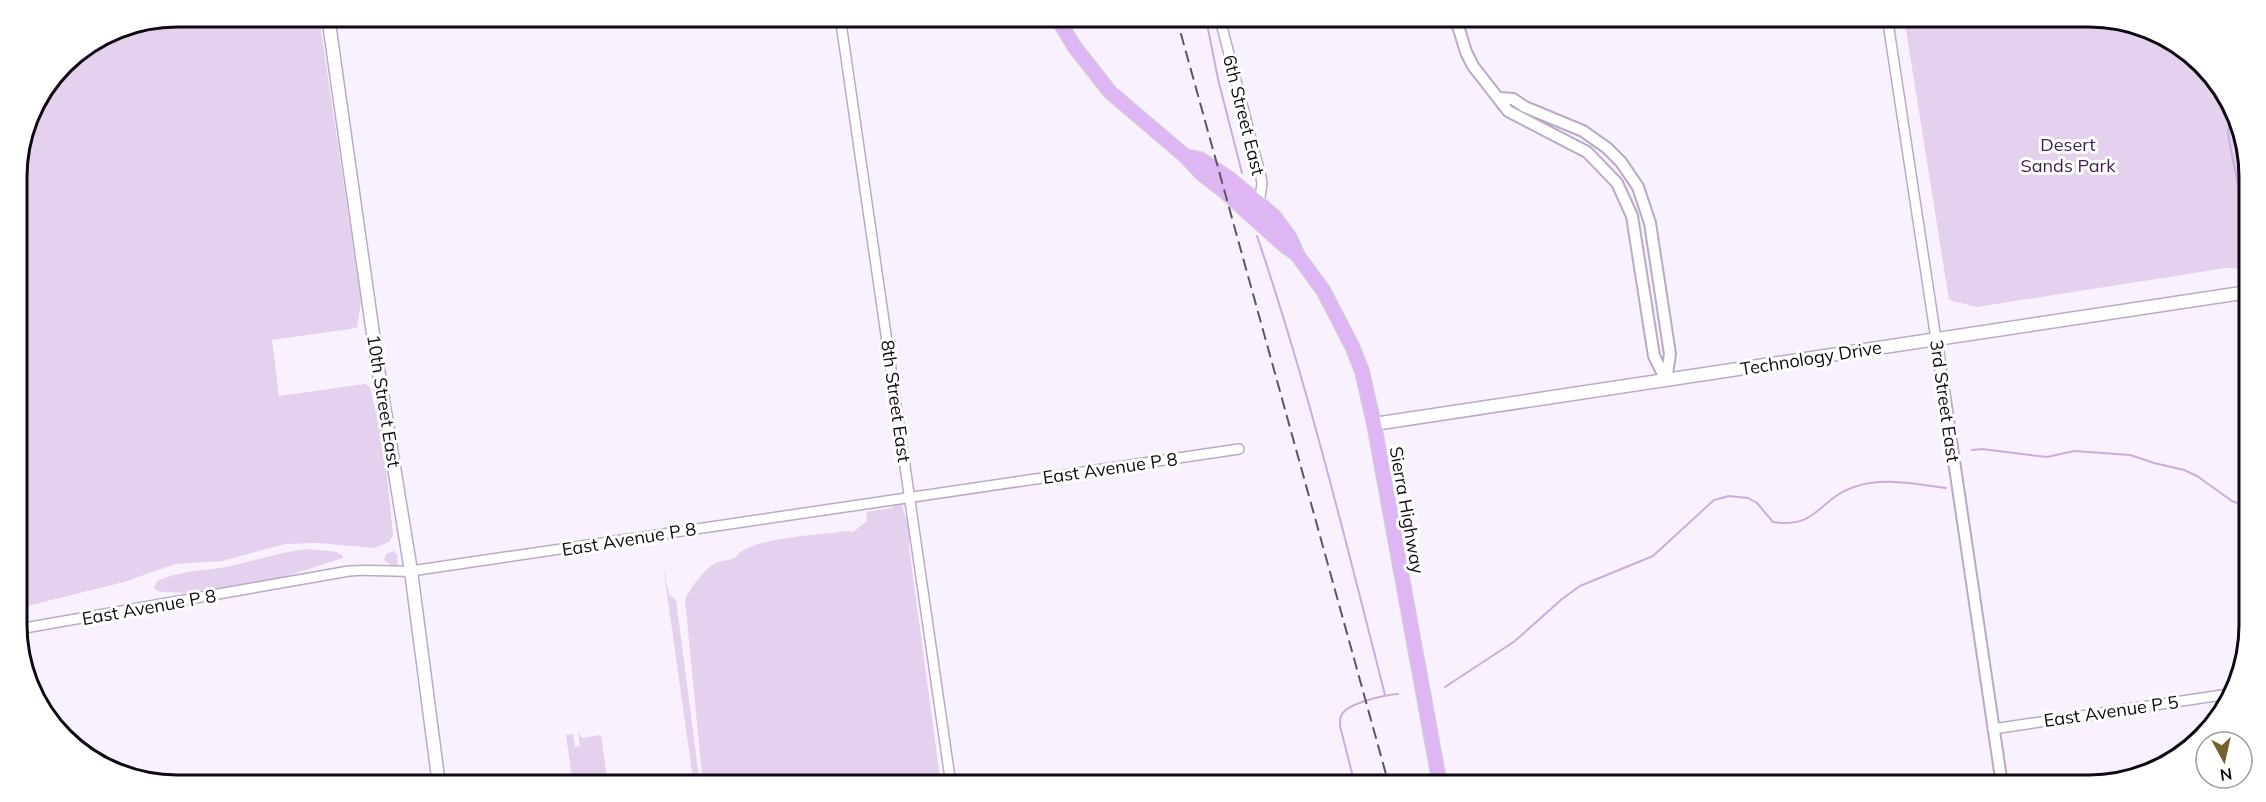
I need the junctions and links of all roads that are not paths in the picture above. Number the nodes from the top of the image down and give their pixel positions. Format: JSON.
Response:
{"nodes":[{"id":1,"x":330,"y":27,"type":"edge"},
{"id":2,"x":842,"y":27,"type":"edge"},
{"id":3,"x":1063,"y":27,"type":"edge"},
{"id":4,"x":1222,"y":27,"type":"dead end"},
{"id":5,"x":1458,"y":27,"type":"edge"},
{"id":6,"x":1889,"y":27,"type":"edge"},
{"id":7,"x":1500,"y":98,"type":"junction"},
{"id":8,"x":1185,"y":156,"type":"junction"},
{"id":9,"x":1259,"y":203,"type":"junction"},
{"id":10,"x":1298,"y":255,"type":"junction"},
{"id":11,"x":2239,"y":293,"type":"edge"},
{"id":12,"x":1936,"y":339,"type":"junction"},
{"id":13,"x":1666,"y":380,"type":"junction"},
{"id":14,"x":1374,"y":424,"type":"junction"},
{"id":15,"x":1239,"y":449,"type":"dead end"},
{"id":16,"x":909,"y":496,"type":"junction"},
{"id":17,"x":411,"y":571,"type":"junction"},
{"id":18,"x":27,"y":628,"type":"edge"},
{"id":19,"x":2222,"y":695,"type":"edge"},
{"id":20,"x":1993,"y":729,"type":"junction"},
{"id":21,"x":438,"y":775,"type":"edge"},
{"id":22,"x":950,"y":775,"type":"edge"},
{"id":23,"x":1438,"y":775,"type":"edge"},
{"id":24,"x":2000,"y":775,"type":"edge"}],
"edges":[{"from":1,"to":17,"type":"main road","name":"10th Street East"},
{"from":2,"to":16,"type":"street","name":"8th Street East"},
{"from":3,"to":8,"type":"main road","name":"Sierra Highway"},
{"from":4,"to":9,"type":"street","name":"6th Street East"},
{"from":5,"to":7,"type":"street"},
{"from":6,"to":12,"type":"street","name":"3rd Street East"},
{"from":7,"to":13,"type":"street"},
{"from":7,"to":13,"type":"street"},
{"from":8,"to":9,"type":"main road","name":"Sierra Highway"},
{"from":8,"to":10,"type":"main road","name":"Sierra Highway"},
{"from":9,"to":10,"type":"main road","name":"Sierra Highway"},
{"from":10,"to":14,"type":"main road","name":"Sierra Highway"},
{"from":11,"to":12,"type":"main road","name":"Technology Drive"},
{"from":12,"to":13,"type":"main road","name":"Technology Drive"},
{"from":12,"to":20,"type":"street","name":"3rd Street East"},
{"from":13,"to":14,"type":"main road","name":"Technology Drive"},
{"from":14,"to":23,"type":"main road","name":"Sierra Highway"},
{"from":15,"to":16,"type":"street","name":"East Avenue P 8"},
{"from":16,"to":17,"type":"street","name":"East Avenue P 8"},
{"from":16,"to":22,"type":"street","name":"8th Street East"},
{"from":17,"to":18,"type":"street","name":"East Avenue P 8"},
{"from":17,"to":21,"type":"main road","name":"10th Street East"},
{"from":19,"to":20,"type":"street","name":"East Avenue P 5"},
{"from":20,"to":24,"type":"street","name":"3rd Street East"}]}
